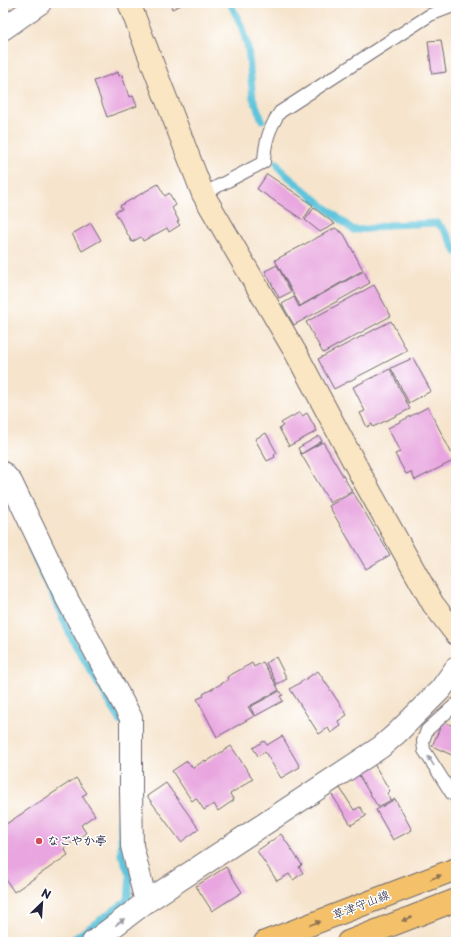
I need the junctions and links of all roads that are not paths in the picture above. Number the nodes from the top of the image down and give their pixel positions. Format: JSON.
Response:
{"nodes":[{"id":1,"x":40,"y":3,"type":"edge"},
{"id":2,"x":129,"y":3,"type":"edge"},
{"id":3,"x":456,"y":5,"type":"edge"},
{"id":4,"x":3,"y":29,"type":"edge"},
{"id":5,"x":203,"y":194,"type":"junction"},
{"id":6,"x":3,"y":473,"type":"edge"},
{"id":7,"x":456,"y":634,"type":"edge"},
{"id":8,"x":456,"y":668,"type":"edge"},
{"id":9,"x":456,"y":704,"type":"edge"},
{"id":10,"x":452,"y":794,"type":"dead end"},
{"id":11,"x":456,"y":869,"type":"edge"},
{"id":12,"x":456,"y":900,"type":"edge"},
{"id":13,"x":146,"y":902,"type":"junction"},
{"id":14,"x":93,"y":942,"type":"edge"},
{"id":15,"x":265,"y":942,"type":"edge"},
{"id":16,"x":348,"y":942,"type":"edge"}],
"edges":[{"from":1,"to":4,"type":"street"},
{"from":2,"to":5,"type":"street"},
{"from":3,"to":5,"type":"lane"},
{"from":5,"to":7,"type":"street"},
{"from":6,"to":13,"type":"street"},
{"from":8,"to":13,"type":"street"},
{"from":10,"to":9,"type":"lane","one_way":true},
{"from":15,"to":11,"type":"main road","name":"草津守山線","one_way":true},
{"from":12,"to":16,"type":"main road","one_way":true},
{"from":14,"to":13,"type":"street","one_way":true}]}
